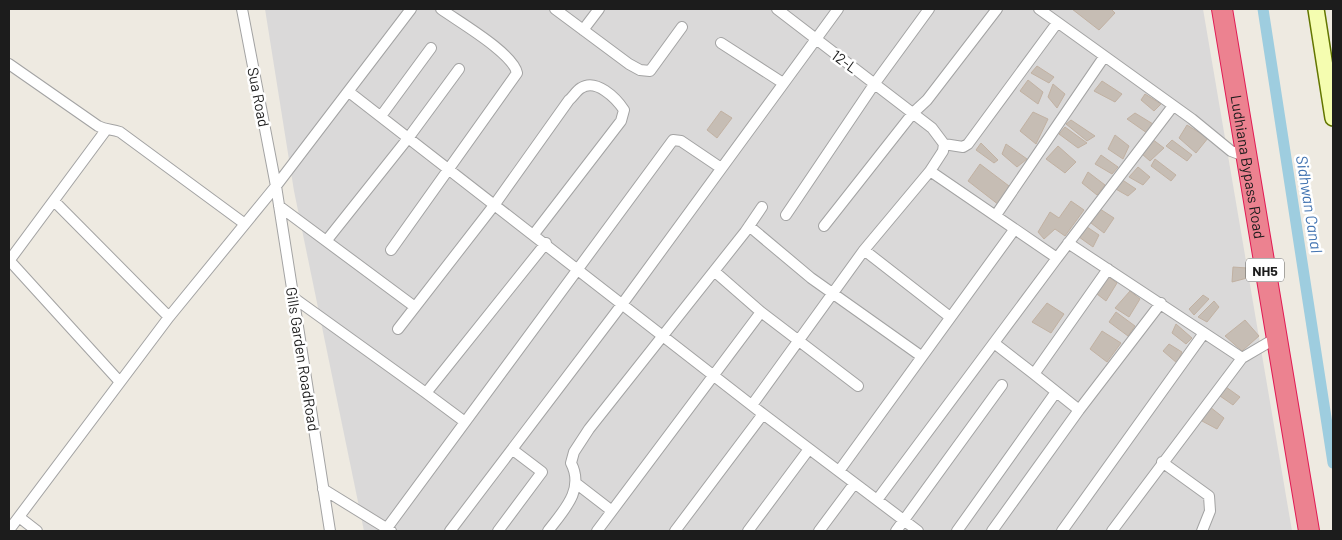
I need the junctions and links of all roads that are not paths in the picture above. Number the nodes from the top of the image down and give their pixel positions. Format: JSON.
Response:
{"nodes":[{"id":1,"x":242,"y":9,"type":"edge"},
{"id":2,"x":411,"y":9,"type":"edge"},
{"id":3,"x":442,"y":9,"type":"edge"},
{"id":4,"x":555,"y":9,"type":"edge"},
{"id":5,"x":599,"y":9,"type":"edge"},
{"id":6,"x":779,"y":9,"type":"edge"},
{"id":7,"x":838,"y":9,"type":"edge"},
{"id":8,"x":929,"y":9,"type":"edge"},
{"id":9,"x":997,"y":9,"type":"edge"},
{"id":10,"x":1039,"y":9,"type":"edge"},
{"id":11,"x":1222,"y":9,"type":"edge"},
{"id":12,"x":1236,"y":9,"type":"edge"},
{"id":13,"x":1316,"y":9,"type":"edge"},
{"id":14,"x":1056,"y":23,"type":"junction"},
{"id":15,"x":682,"y":27,"type":"dead end"},
{"id":16,"x":583,"y":30,"type":"junction"},
{"id":17,"x":815,"y":39,"type":"junction"},
{"id":18,"x":721,"y":43,"type":"dead end"},
{"id":19,"x":431,"y":48,"type":"dead end"},
{"id":20,"x":1328,"y":56,"type":"edge"},
{"id":21,"x":1104,"y":57,"type":"junction"},
{"id":22,"x":9,"y":64,"type":"edge"},
{"id":23,"x":459,"y":69,"type":"dead end"},
{"id":24,"x":782,"y":83,"type":"junction"},
{"id":25,"x":875,"y":83,"type":"junction"},
{"id":26,"x":349,"y":92,"type":"junction"},
{"id":27,"x":1173,"y":106,"type":"junction"},
{"id":28,"x":913,"y":113,"type":"junction"},
{"id":29,"x":381,"y":116,"type":"junction"},
{"id":30,"x":1333,"y":118,"type":"edge"},
{"id":31,"x":106,"y":130,"type":"junction"},
{"id":32,"x":409,"y":137,"type":"junction"},
{"id":33,"x":944,"y":144,"type":"junction"},
{"id":34,"x":1248,"y":157,"type":"junction"},
{"id":35,"x":448,"y":168,"type":"junction"},
{"id":36,"x":721,"y":168,"type":"junction"},
{"id":37,"x":930,"y":171,"type":"junction"},
{"id":38,"x":276,"y":186,"type":"junction"},
{"id":39,"x":54,"y":201,"type":"junction"},
{"id":40,"x":495,"y":204,"type":"junction"},
{"id":41,"x":279,"y":206,"type":"junction"},
{"id":42,"x":762,"y":207,"type":"dead end"},
{"id":43,"x":786,"y":215,"type":"dead end"},
{"id":44,"x":996,"y":215,"type":"junction"},
{"id":45,"x":245,"y":224,"type":"junction"},
{"id":46,"x":749,"y":226,"type":"junction"},
{"id":47,"x":824,"y":226,"type":"dead end"},
{"id":48,"x":1014,"y":230,"type":"junction"},
{"id":49,"x":534,"y":234,"type":"junction"},
{"id":50,"x":326,"y":240,"type":"junction"},
{"id":51,"x":546,"y":243,"type":"junction"},
{"id":52,"x":1068,"y":243,"type":"junction"},
{"id":53,"x":390,"y":250,"type":"dead end"},
{"id":54,"x":864,"y":250,"type":"junction"},
{"id":55,"x":1057,"y":258,"type":"junction"},
{"id":56,"x":9,"y":260,"type":"edge"},
{"id":57,"x":578,"y":268,"type":"junction"},
{"id":58,"x":1108,"y":269,"type":"junction"},
{"id":59,"x":714,"y":271,"type":"junction"},
{"id":60,"x":835,"y":294,"type":"junction"},
{"id":61,"x":294,"y":298,"type":"junction"},
{"id":62,"x":623,"y":303,"type":"junction"},
{"id":63,"x":1160,"y":303,"type":"junction"},
{"id":64,"x":415,"y":307,"type":"junction"},
{"id":65,"x":761,"y":312,"type":"junction"},
{"id":66,"x":950,"y":317,"type":"junction"},
{"id":67,"x":169,"y":318,"type":"junction"},
{"id":68,"x":398,"y":329,"type":"dead end"},
{"id":69,"x":1204,"y":332,"type":"junction"},
{"id":70,"x":662,"y":334,"type":"junction"},
{"id":71,"x":1276,"y":338,"type":"junction"},
{"id":72,"x":799,"y":340,"type":"junction"},
{"id":73,"x":994,"y":343,"type":"junction"},
{"id":74,"x":921,"y":356,"type":"junction"},
{"id":75,"x":1242,"y":358,"type":"junction"},
{"id":76,"x":713,"y":374,"type":"junction"},
{"id":77,"x":1034,"y":374,"type":"junction"},
{"id":78,"x":120,"y":382,"type":"junction"},
{"id":79,"x":858,"y":386,"type":"dead end"},
{"id":80,"x":1002,"y":386,"type":"dead end"},
{"id":81,"x":1056,"y":392,"type":"junction"},
{"id":82,"x":426,"y":393,"type":"junction"},
{"id":83,"x":752,"y":405,"type":"junction"},
{"id":84,"x":1078,"y":410,"type":"junction"},
{"id":85,"x":763,"y":414,"type":"junction"},
{"id":86,"x":465,"y":422,"type":"junction"},
{"id":87,"x":809,"y":449,"type":"junction"},
{"id":88,"x":513,"y":450,"type":"junction"},
{"id":89,"x":1162,"y":462,"type":"junction"},
{"id":90,"x":839,"y":471,"type":"junction"},
{"id":91,"x":577,"y":484,"type":"junction"},
{"id":92,"x":854,"y":484,"type":"junction"},
{"id":93,"x":323,"y":489,"type":"junction"},
{"id":94,"x":877,"y":500,"type":"junction"},
{"id":95,"x":612,"y":511,"type":"junction"},
{"id":96,"x":19,"y":517,"type":"junction"},
{"id":97,"x":904,"y":520,"type":"junction"},
{"id":98,"x":9,"y":530,"type":"edge"},
{"id":99,"x":389,"y":530,"type":"edge"},
{"id":100,"x":37,"y":531,"type":"edge"},
{"id":101,"x":330,"y":531,"type":"edge"},
{"id":102,"x":450,"y":531,"type":"edge"},
{"id":103,"x":498,"y":531,"type":"edge"},
{"id":104,"x":548,"y":531,"type":"edge"},
{"id":105,"x":597,"y":531,"type":"edge"},
{"id":106,"x":674,"y":531,"type":"edge"},
{"id":107,"x":748,"y":531,"type":"edge"},
{"id":108,"x":819,"y":531,"type":"edge"},
{"id":109,"x":896,"y":531,"type":"edge"},
{"id":110,"x":918,"y":531,"type":"edge"},
{"id":111,"x":957,"y":531,"type":"edge"},
{"id":112,"x":992,"y":531,"type":"edge"},
{"id":113,"x":1062,"y":531,"type":"edge"},
{"id":114,"x":1112,"y":531,"type":"edge"},
{"id":115,"x":1202,"y":531,"type":"edge"},
{"id":116,"x":1309,"y":531,"type":"edge"},
{"id":117,"x":1322,"y":531,"type":"edge"}],
"edges":[{"from":1,"to":38,"type":"street","name":"Sua Road"},
{"from":2,"to":26,"type":"street"},
{"from":3,"to":35,"type":"street"},
{"from":4,"to":16,"type":"street"},
{"from":5,"to":16,"type":"street"},
{"from":6,"to":17,"type":"street","name":"12-L"},
{"from":7,"to":17,"type":"street"},
{"from":8,"to":25,"type":"street"},
{"from":9,"to":28,"type":"street"},
{"from":10,"to":14,"type":"street"},
{"from":11,"to":34,"type":"highway","name":"Ludhiana Bypass Road","number":"NH5"},
{"from":12,"to":117,"type":"highway","name":"Ludhiana Bypass Road","number":"NH5"},
{"from":13,"to":20,"type":"street"},
{"from":14,"to":21,"type":"street"},
{"from":14,"to":33,"type":"street"},
{"from":15,"to":16,"type":"street"},
{"from":17,"to":24,"type":"street"},
{"from":17,"to":25,"type":"street","name":"12-L"},
{"from":18,"to":24,"type":"street"},
{"from":19,"to":29,"type":"street"},
{"from":20,"to":30,"type":"street"},
{"from":21,"to":27,"type":"street"},
{"from":21,"to":44,"type":"street"},
{"from":22,"to":31,"type":"street"},
{"from":23,"to":32,"type":"street"},
{"from":24,"to":36,"type":"street"},
{"from":25,"to":28,"type":"street","name":"12-L"},
{"from":25,"to":43,"type":"street"},
{"from":26,"to":29,"type":"street"},
{"from":26,"to":38,"type":"street"},
{"from":27,"to":34,"type":"street"},
{"from":27,"to":52,"type":"street"},
{"from":28,"to":33,"type":"street","name":"12-L"},
{"from":28,"to":47,"type":"street"},
{"from":29,"to":32,"type":"street"},
{"from":31,"to":39,"type":"street"},
{"from":31,"to":45,"type":"street"},
{"from":32,"to":35,"type":"street"},
{"from":32,"to":50,"type":"street"},
{"from":33,"to":37,"type":"street"},
{"from":34,"to":71,"type":"highway","name":"Ludhiana Bypass Road","number":"NH5"},
{"from":35,"to":40,"type":"street"},
{"from":35,"to":53,"type":"street"},
{"from":36,"to":57,"type":"street"},
{"from":36,"to":62,"type":"street"},
{"from":37,"to":44,"type":"street"},
{"from":37,"to":54,"type":"street"},
{"from":38,"to":41,"type":"street","name":"Gills Garden RoadRoad"},
{"from":38,"to":45,"type":"street"},
{"from":39,"to":56,"type":"street"},
{"from":39,"to":67,"type":"street"},
{"from":40,"to":49,"type":"street"},
{"from":40,"to":49,"type":"street"},
{"from":40,"to":64,"type":"street"},
{"from":41,"to":50,"type":"street"},
{"from":41,"to":61,"type":"street","name":"Gills Garden RoadRoad"},
{"from":42,"to":46,"type":"street"},
{"from":44,"to":48,"type":"street"},
{"from":45,"to":67,"type":"street"},
{"from":46,"to":59,"type":"street"},
{"from":46,"to":60,"type":"street"},
{"from":48,"to":55,"type":"street"},
{"from":48,"to":66,"type":"street"},
{"from":49,"to":51,"type":"street"},
{"from":50,"to":64,"type":"street"},
{"from":51,"to":57,"type":"street"},
{"from":51,"to":82,"type":"street"},
{"from":52,"to":55,"type":"street"},
{"from":52,"to":58,"type":"street"},
{"from":54,"to":60,"type":"street"},
{"from":54,"to":66,"type":"street"},
{"from":55,"to":73,"type":"street"},
{"from":56,"to":78,"type":"street"},
{"from":57,"to":62,"type":"street"},
{"from":57,"to":86,"type":"street"},
{"from":58,"to":63,"type":"street"},
{"from":58,"to":77,"type":"street"},
{"from":59,"to":65,"type":"street"},
{"from":59,"to":70,"type":"street"},
{"from":60,"to":72,"type":"street"},
{"from":60,"to":74,"type":"street"},
{"from":61,"to":82,"type":"street"},
{"from":61,"to":93,"type":"street","name":"Gills Garden RoadRoad"},
{"from":62,"to":70,"type":"street"},
{"from":62,"to":88,"type":"street"},
{"from":63,"to":69,"type":"street"},
{"from":63,"to":84,"type":"street"},
{"from":64,"to":68,"type":"street"},
{"from":65,"to":72,"type":"street"},
{"from":65,"to":76,"type":"street"},
{"from":66,"to":74,"type":"street"},
{"from":67,"to":78,"type":"street"},
{"from":69,"to":75,"type":"street"},
{"from":69,"to":113,"type":"street"},
{"from":70,"to":76,"type":"street"},
{"from":70,"to":91,"type":"street"},
{"from":71,"to":75,"type":"street"},
{"from":71,"to":116,"type":"highway","name":"Ludhiana Bypass Road","number":"NH5"},
{"from":72,"to":79,"type":"street"},
{"from":72,"to":83,"type":"street"},
{"from":73,"to":77,"type":"street"},
{"from":73,"to":94,"type":"street"},
{"from":74,"to":90,"type":"street"},
{"from":75,"to":89,"type":"street"},
{"from":76,"to":83,"type":"street"},
{"from":76,"to":95,"type":"street"},
{"from":77,"to":81,"type":"street"},
{"from":78,"to":96,"type":"street"},
{"from":80,"to":97,"type":"street"},
{"from":81,"to":84,"type":"street"},
{"from":81,"to":111,"type":"street"},
{"from":82,"to":86,"type":"street"},
{"from":83,"to":85,"type":"street"},
{"from":84,"to":112,"type":"street"},
{"from":85,"to":87,"type":"street"},
{"from":85,"to":106,"type":"street"},
{"from":86,"to":99,"type":"street"},
{"from":87,"to":90,"type":"street"},
{"from":87,"to":107,"type":"street"},
{"from":88,"to":102,"type":"street"},
{"from":88,"to":103,"type":"street"},
{"from":89,"to":114,"type":"street"},
{"from":89,"to":115,"type":"street"},
{"from":90,"to":92,"type":"street"},
{"from":91,"to":95,"type":"street"},
{"from":91,"to":104,"type":"street"},
{"from":92,"to":94,"type":"street"},
{"from":92,"to":108,"type":"street"},
{"from":93,"to":99,"type":"street"},
{"from":93,"to":101,"type":"street","name":"Gills Garden RoadRoad"},
{"from":94,"to":97,"type":"street"},
{"from":95,"to":105,"type":"street"},
{"from":96,"to":98,"type":"street"},
{"from":96,"to":100,"type":"street"},
{"from":97,"to":109,"type":"street"},
{"from":97,"to":110,"type":"street"}]}
